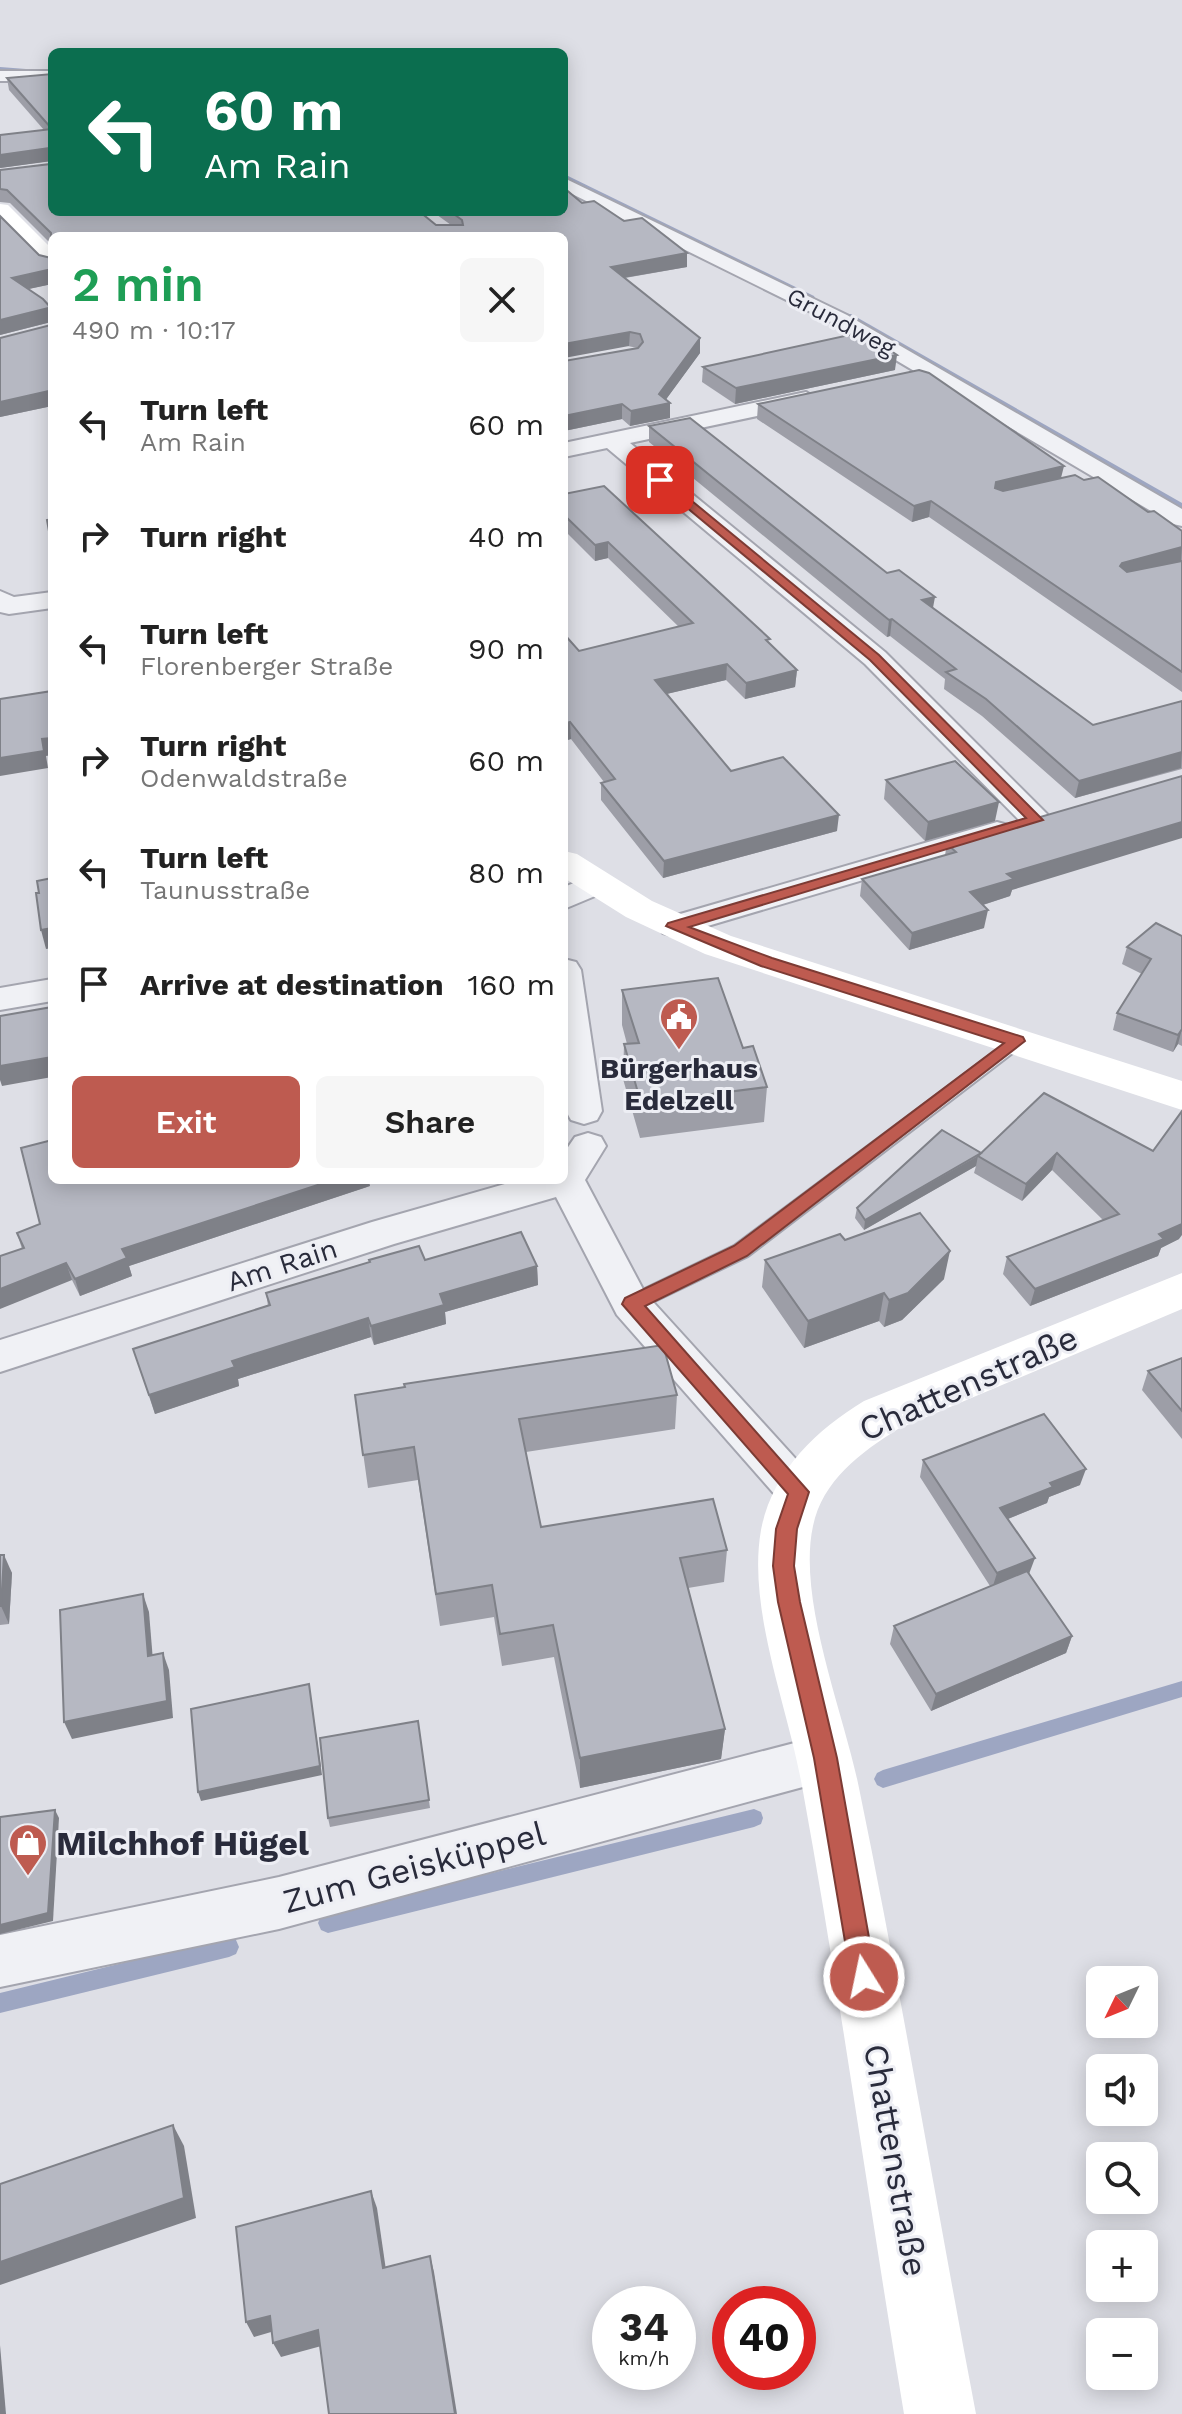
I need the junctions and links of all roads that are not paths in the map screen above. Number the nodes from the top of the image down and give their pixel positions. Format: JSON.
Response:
{"nodes":[{"id":1,"x":0,"y":76,"type":"edge"},
{"id":2,"x":48,"y":76,"type":"edge"},
{"id":3,"x":568,"y":185,"type":"edge"},
{"id":4,"x":0,"y":210,"type":"edge"},
{"id":5,"x":48,"y":258,"type":"edge"},
{"id":6,"x":934,"y":372,"type":"junction"},
{"id":7,"x":904,"y":378,"type":"edge"},
{"id":8,"x":827,"y":395,"type":"edge"},
{"id":9,"x":612,"y":440,"type":"junction"},
{"id":10,"x":568,"y":449,"type":"edge"},
{"id":11,"x":1182,"y":519,"type":"edge"},
{"id":12,"x":0,"y":599,"type":"edge"},
{"id":13,"x":48,"y":601,"type":"edge"},
{"id":14,"x":568,"y":870,"type":"edge"},
{"id":15,"x":580,"y":892,"type":"edge"},
{"id":16,"x":674,"y":926,"type":"junction"},
{"id":17,"x":48,"y":991,"type":"edge"},
{"id":18,"x":0,"y":999,"type":"edge"},
{"id":19,"x":568,"y":999,"type":"edge"},
{"id":20,"x":1017,"y":1041,"type":"junction"},
{"id":21,"x":1182,"y":1096,"type":"edge"},
{"id":22,"x":568,"y":1175,"type":"edge"},
{"id":23,"x":552,"y":1184,"type":"edge"},
{"id":24,"x":568,"y":1184,"type":"edge"},
{"id":25,"x":1182,"y":1290,"type":"edge"},
{"id":26,"x":631,"y":1304,"type":"junction"},
{"id":27,"x":0,"y":1356,"type":"edge"},
{"id":28,"x":799,"y":1492,"type":"junction"},
{"id":29,"x":825,"y":1758,"type":"junction"},
{"id":30,"x":0,"y":1961,"type":"edge"},
{"id":31,"x":940,"y":2414,"type":"edge"}],
"edges":[{"from":1,"to":2,"type":"street"},
{"from":3,"to":6,"type":"street","name":"Grundweg"},
{"from":4,"to":5,"type":"street"},
{"from":6,"to":7,"type":"street"},
{"from":6,"to":11,"type":"street","name":"Grundweg"},
{"from":8,"to":9,"type":"street"},
{"from":9,"to":10,"type":"street"},
{"from":9,"to":16,"type":"street"},
{"from":12,"to":13,"type":"street"},
{"from":14,"to":15,"type":"street"},
{"from":15,"to":16,"type":"street"},
{"from":16,"to":20,"type":"street"},
{"from":17,"to":18,"type":"street"},
{"from":19,"to":22,"type":"street"},
{"from":20,"to":21,"type":"street"},
{"from":20,"to":26,"type":"lane"},
{"from":23,"to":27,"type":"street","name":"Am Rain"},
{"from":24,"to":26,"type":"street"},
{"from":25,"to":28,"type":"street","name":"Chattenstraße"},
{"from":26,"to":28,"type":"street"},
{"from":28,"to":29,"type":"street","name":"Chattenstraße"},
{"from":29,"to":30,"type":"street","name":"Zum Geisküppel"},
{"from":29,"to":31,"type":"street","name":"Chattenstraße"}]}
